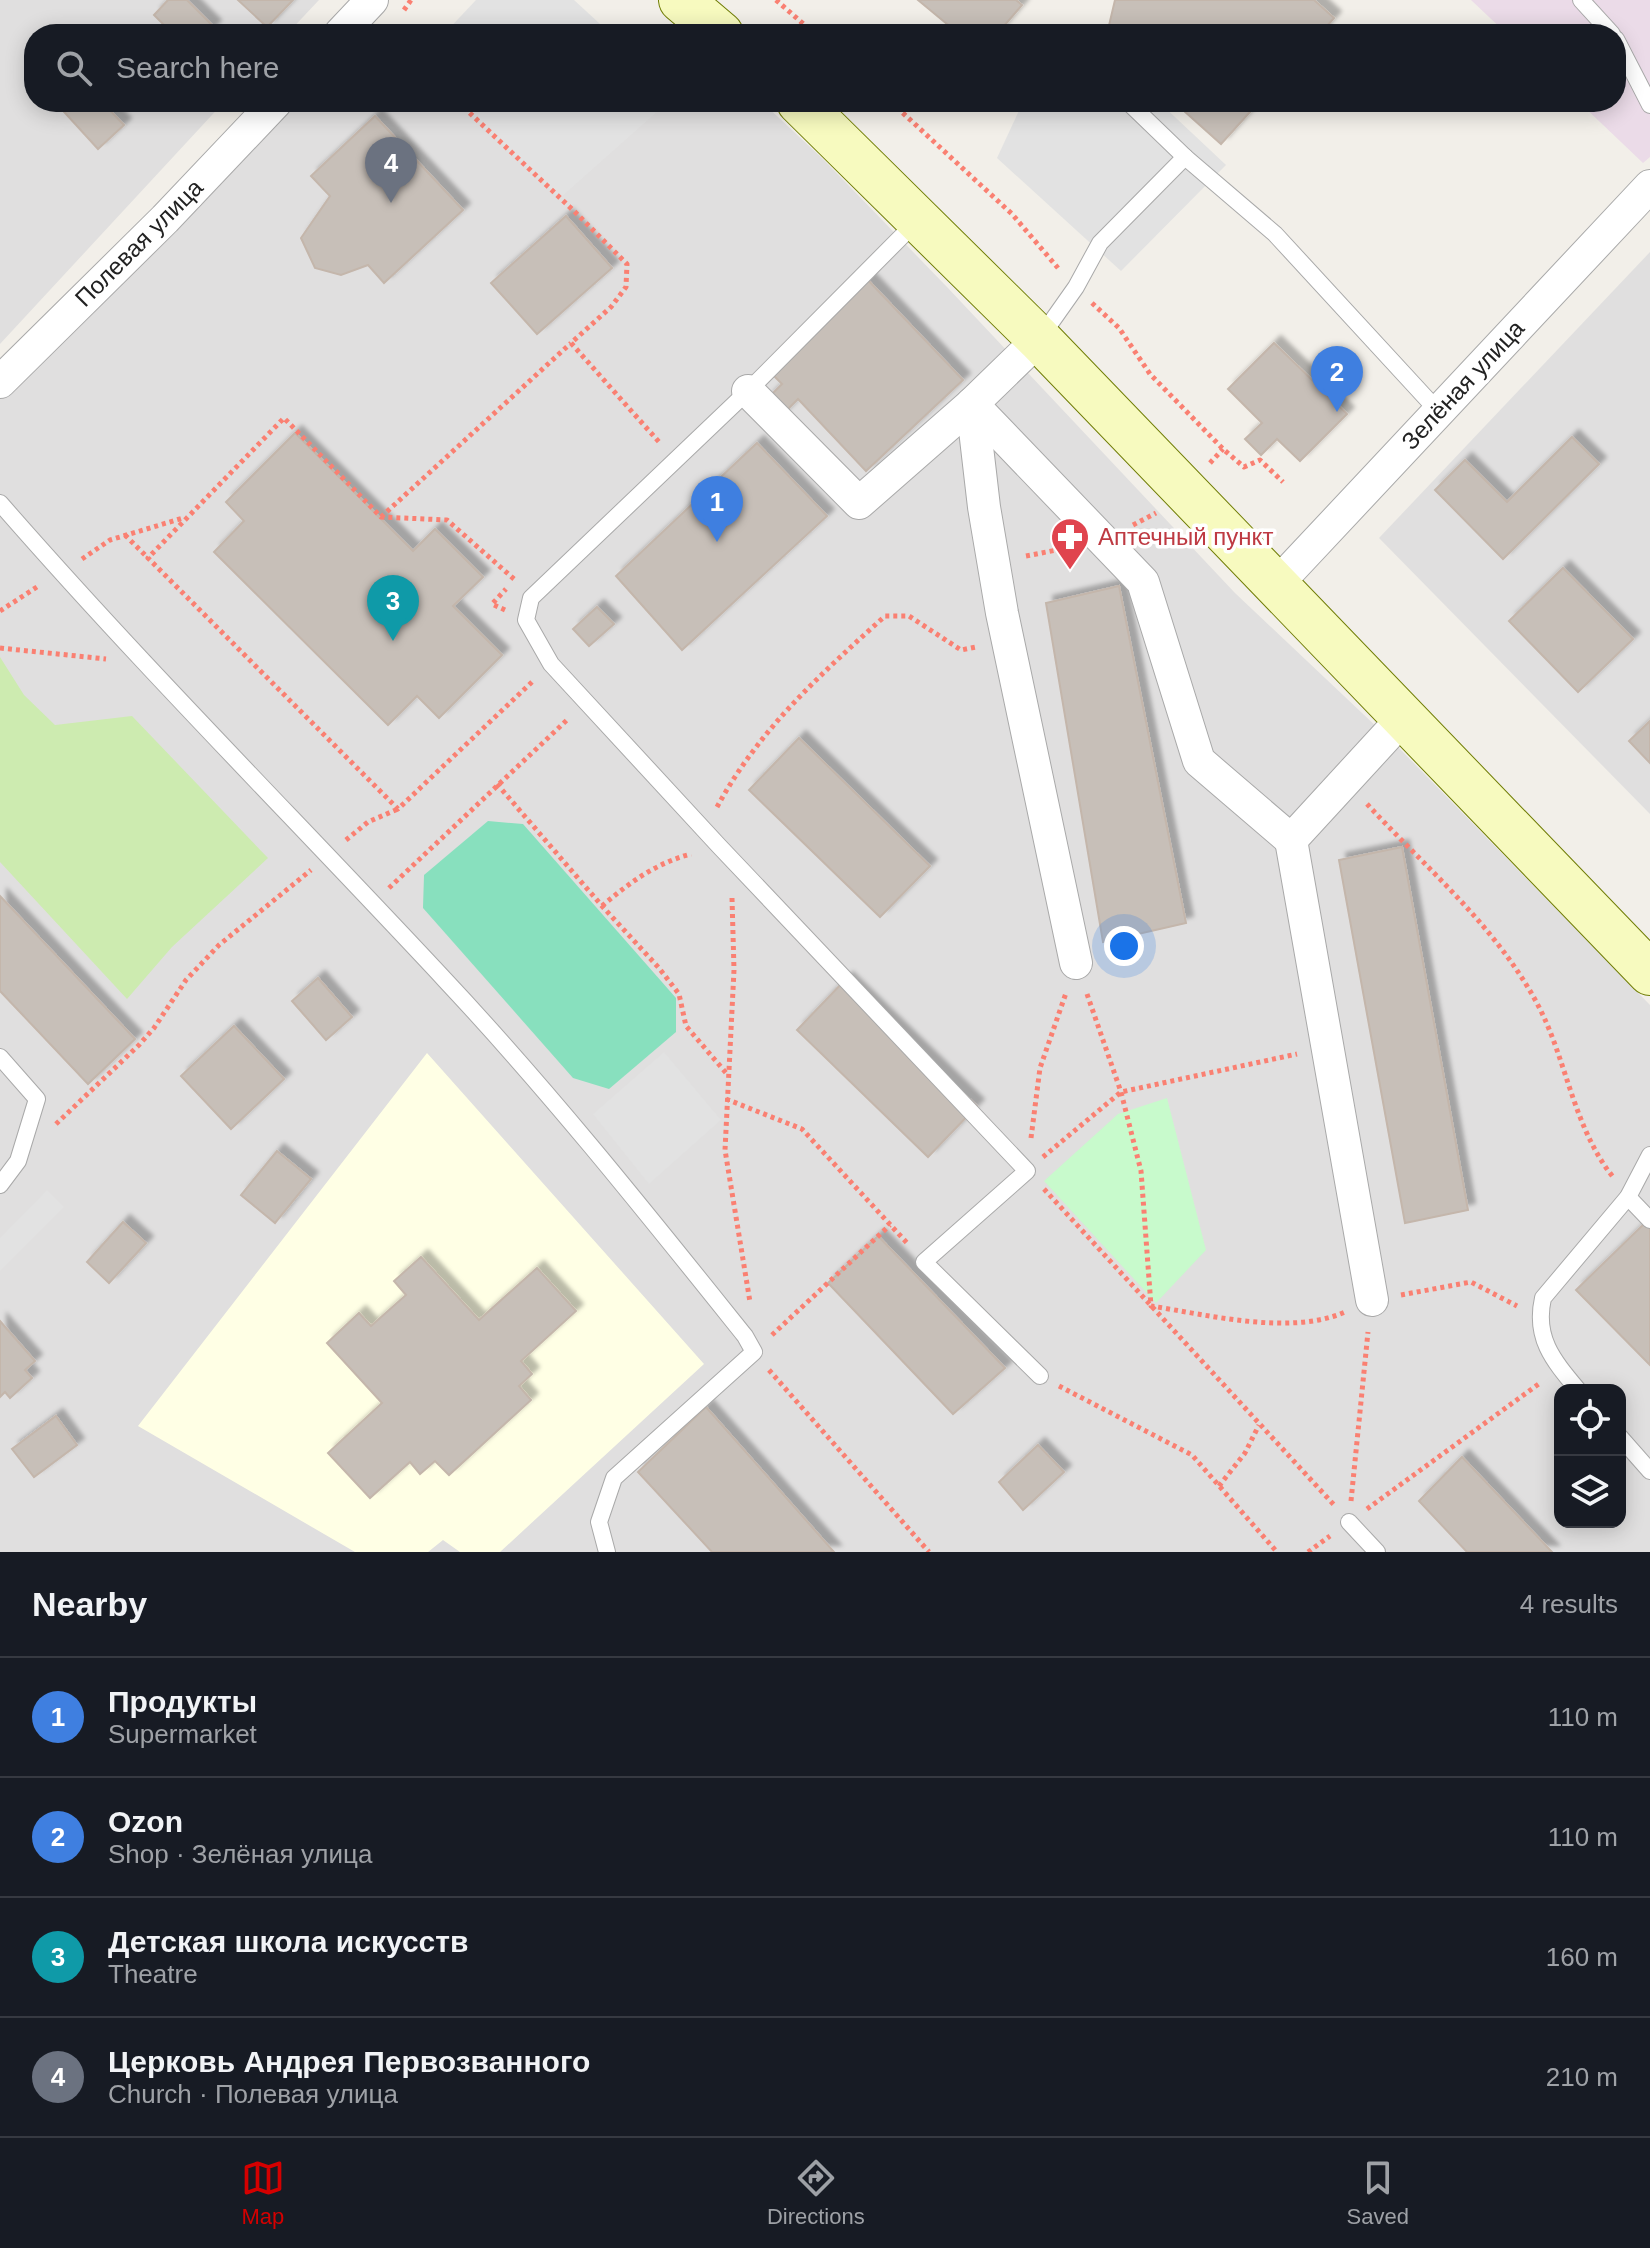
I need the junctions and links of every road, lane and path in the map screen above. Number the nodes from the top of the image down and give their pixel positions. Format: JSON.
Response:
{"nodes":[{"id":1,"x":372,"y":0,"type":"edge"},
{"id":2,"x":681,"y":0,"type":"edge"},
{"id":3,"x":776,"y":0,"type":"edge"},
{"id":4,"x":1581,"y":0,"type":"edge"},
{"id":5,"x":349,"y":24,"type":"edge"},
{"id":6,"x":709,"y":24,"type":"edge"},
{"id":7,"x":804,"y":24,"type":"edge"},
{"id":8,"x":1603,"y":24,"type":"edge"},
{"id":9,"x":1626,"y":58,"type":"edge"},
{"id":10,"x":1650,"y":105,"type":"edge"},
{"id":11,"x":267,"y":112,"type":"edge"},
{"id":12,"x":469,"y":112,"type":"edge"},
{"id":13,"x":809,"y":112,"type":"edge"},
{"id":14,"x":1138,"y":112,"type":"edge"},
{"id":15,"x":1185,"y":157,"type":"junction"},
{"id":16,"x":1650,"y":186,"type":"edge"},
{"id":17,"x":917,"y":221,"type":"junction"},
{"id":18,"x":1039,"y":339,"type":"junction"},
{"id":19,"x":571,"y":343,"type":"junction"},
{"id":20,"x":0,"y":382,"type":"edge"},
{"id":21,"x":748,"y":391,"type":"junction"},
{"id":22,"x":972,"y":404,"type":"junction"},
{"id":23,"x":1438,"y":411,"type":"junction"},
{"id":24,"x":1223,"y":449,"type":"dead end"},
{"id":25,"x":676,"y":461,"type":"junction"},
{"id":26,"x":1283,"y":482,"type":"dead end"},
{"id":27,"x":0,"y":503,"type":"edge"},
{"id":28,"x":186,"y":517,"type":"junction"},
{"id":29,"x":381,"y":517,"type":"junction"},
{"id":30,"x":125,"y":535,"type":"junction"},
{"id":31,"x":148,"y":558,"type":"junction"},
{"id":32,"x":61,"y":573,"type":"junction"},
{"id":33,"x":1277,"y":584,"type":"junction"},
{"id":34,"x":0,"y":611,"type":"edge"},
{"id":35,"x":526,"y":620,"type":"junction"},
{"id":36,"x":1009,"y":642,"type":"junction"},
{"id":37,"x":0,"y":648,"type":"edge"},
{"id":38,"x":143,"y":660,"type":"junction"},
{"id":39,"x":551,"y":664,"type":"junction"},
{"id":40,"x":586,"y":702,"type":"junction"},
{"id":41,"x":1404,"y":717,"type":"junction"},
{"id":42,"x":1346,"y":782,"type":"junction"},
{"id":43,"x":497,"y":784,"type":"junction"},
{"id":44,"x":398,"y":809,"type":"junction"},
{"id":45,"x":1291,"y":840,"type":"junction"},
{"id":46,"x":719,"y":846,"type":"junction"},
{"id":47,"x":329,"y":855,"type":"junction"},
{"id":48,"x":372,"y":904,"type":"junction"},
{"id":49,"x":602,"y":906,"type":"junction"},
{"id":50,"x":1076,"y":963,"type":"junction"},
{"id":51,"x":1650,"y":973,"type":"edge"},
{"id":52,"x":1327,"y":1047,"type":"junction"},
{"id":53,"x":0,"y":1057,"type":"edge"},
{"id":54,"x":728,"y":1075,"type":"junction"},
{"id":55,"x":1121,"y":1092,"type":"junction"},
{"id":56,"x":726,"y":1099,"type":"junction"},
{"id":57,"x":1650,"y":1155,"type":"edge"},
{"id":58,"x":18,"y":1161,"type":"junction"},
{"id":59,"x":1027,"y":1171,"type":"junction"},
{"id":60,"x":0,"y":1185,"type":"edge"},
{"id":61,"x":1628,"y":1197,"type":"junction"},
{"id":62,"x":1650,"y":1220,"type":"edge"},
{"id":63,"x":890,"y":1225,"type":"junction"},
{"id":64,"x":924,"y":1262,"type":"junction"},
{"id":65,"x":1372,"y":1300,"type":"junction"},
{"id":66,"x":1151,"y":1306,"type":"junction"},
{"id":67,"x":1539,"y":1317,"type":"junction"},
{"id":68,"x":754,"y":1352,"type":"junction"},
{"id":69,"x":1561,"y":1368,"type":"junction"},
{"id":70,"x":1040,"y":1376,"type":"joint"},
{"id":71,"x":1573,"y":1384,"type":"edge"},
{"id":72,"x":1259,"y":1425,"type":"junction"},
{"id":73,"x":1626,"y":1444,"type":"edge"},
{"id":74,"x":1650,"y":1471,"type":"edge"},
{"id":75,"x":1219,"y":1486,"type":"junction"},
{"id":76,"x":1349,"y":1522,"type":"junction"},
{"id":77,"x":607,"y":1552,"type":"edge"},
{"id":78,"x":929,"y":1552,"type":"edge"},
{"id":79,"x":1277,"y":1552,"type":"edge"},
{"id":80,"x":1308,"y":1552,"type":"edge"},
{"id":81,"x":1377,"y":1552,"type":"edge"}],
"edges":[{"from":1,"to":5,"type":"street"},
{"from":2,"to":6,"type":"main road"},
{"from":3,"to":7,"type":"path"},
{"from":4,"to":8,"type":"lane"},
{"from":9,"to":10,"type":"lane"},
{"from":11,"to":20,"type":"street","name":"Полевая улица"},
{"from":12,"to":19,"type":"path"},
{"from":13,"to":17,"type":"main road"},
{"from":14,"to":15,"type":"lane"},
{"from":15,"to":18,"type":"lane"},
{"from":15,"to":23,"type":"lane"},
{"from":16,"to":23,"type":"street","name":"Зелёная улица"},
{"from":17,"to":18,"type":"main road"},
{"from":17,"to":21,"type":"lane"},
{"from":18,"to":22,"type":"street"},
{"from":18,"to":33,"type":"main road"},
{"from":19,"to":25,"type":"path"},
{"from":19,"to":29,"type":"path"},
{"from":21,"to":22,"type":"street"},
{"from":21,"to":25,"type":"lane"},
{"from":22,"to":36,"type":"street"},
{"from":22,"to":45,"type":"street"},
{"from":23,"to":33,"type":"street","name":"Зелёная улица"},
{"from":24,"to":26,"type":"path"},
{"from":25,"to":35,"type":"lane"},
{"from":27,"to":32,"type":"lane"},
{"from":28,"to":29,"type":"path"},
{"from":28,"to":30,"type":"path"},
{"from":28,"to":31,"type":"path"},
{"from":29,"to":35,"type":"path"},
{"from":30,"to":31,"type":"path"},
{"from":30,"to":32,"type":"path"},
{"from":31,"to":44,"type":"path"},
{"from":32,"to":34,"type":"path"},
{"from":32,"to":38,"type":"lane"},
{"from":33,"to":41,"type":"main road"},
{"from":35,"to":39,"type":"lane"},
{"from":36,"to":46,"type":"path"},
{"from":36,"to":50,"type":"street"},
{"from":37,"to":38,"type":"path"},
{"from":38,"to":47,"type":"lane"},
{"from":39,"to":40,"type":"lane"},
{"from":39,"to":44,"type":"path"},
{"from":40,"to":43,"type":"path"},
{"from":40,"to":46,"type":"lane"},
{"from":41,"to":42,"type":"street"},
{"from":41,"to":51,"type":"main road"},
{"from":42,"to":45,"type":"street"},
{"from":42,"to":61,"type":"path"},
{"from":43,"to":48,"type":"path"},
{"from":43,"to":49,"type":"path"},
{"from":44,"to":47,"type":"path"},
{"from":45,"to":52,"type":"street"},
{"from":46,"to":49,"type":"path"},
{"from":46,"to":54,"type":"path"},
{"from":46,"to":59,"type":"lane"},
{"from":47,"to":48,"type":"lane"},
{"from":47,"to":58,"type":"path"},
{"from":48,"to":68,"type":"lane"},
{"from":49,"to":54,"type":"path"},
{"from":50,"to":55,"type":"path"},
{"from":50,"to":59,"type":"path"},
{"from":52,"to":55,"type":"path"},
{"from":52,"to":65,"type":"street"},
{"from":53,"to":58,"type":"lane"},
{"from":54,"to":56,"type":"path"},
{"from":55,"to":59,"type":"path"},
{"from":55,"to":66,"type":"path"},
{"from":56,"to":63,"type":"path"},
{"from":56,"to":68,"type":"path"},
{"from":57,"to":61,"type":"lane"},
{"from":58,"to":60,"type":"lane"},
{"from":59,"to":64,"type":"lane"},
{"from":59,"to":66,"type":"path"},
{"from":61,"to":62,"type":"lane"},
{"from":61,"to":67,"type":"lane"},
{"from":63,"to":64,"type":"path"},
{"from":63,"to":68,"type":"path"},
{"from":64,"to":70,"type":"lane"},
{"from":65,"to":66,"type":"path"},
{"from":65,"to":67,"type":"path"},
{"from":65,"to":76,"type":"path"},
{"from":66,"to":72,"type":"path"},
{"from":67,"to":69,"type":"lane"},
{"from":68,"to":77,"type":"lane"},
{"from":68,"to":78,"type":"path"},
{"from":69,"to":71,"type":"lane"},
{"from":69,"to":76,"type":"path"},
{"from":70,"to":75,"type":"path"},
{"from":72,"to":75,"type":"path"},
{"from":72,"to":76,"type":"path"},
{"from":73,"to":74,"type":"lane"},
{"from":75,"to":79,"type":"path"},
{"from":76,"to":80,"type":"path"},
{"from":76,"to":81,"type":"lane"}]}
